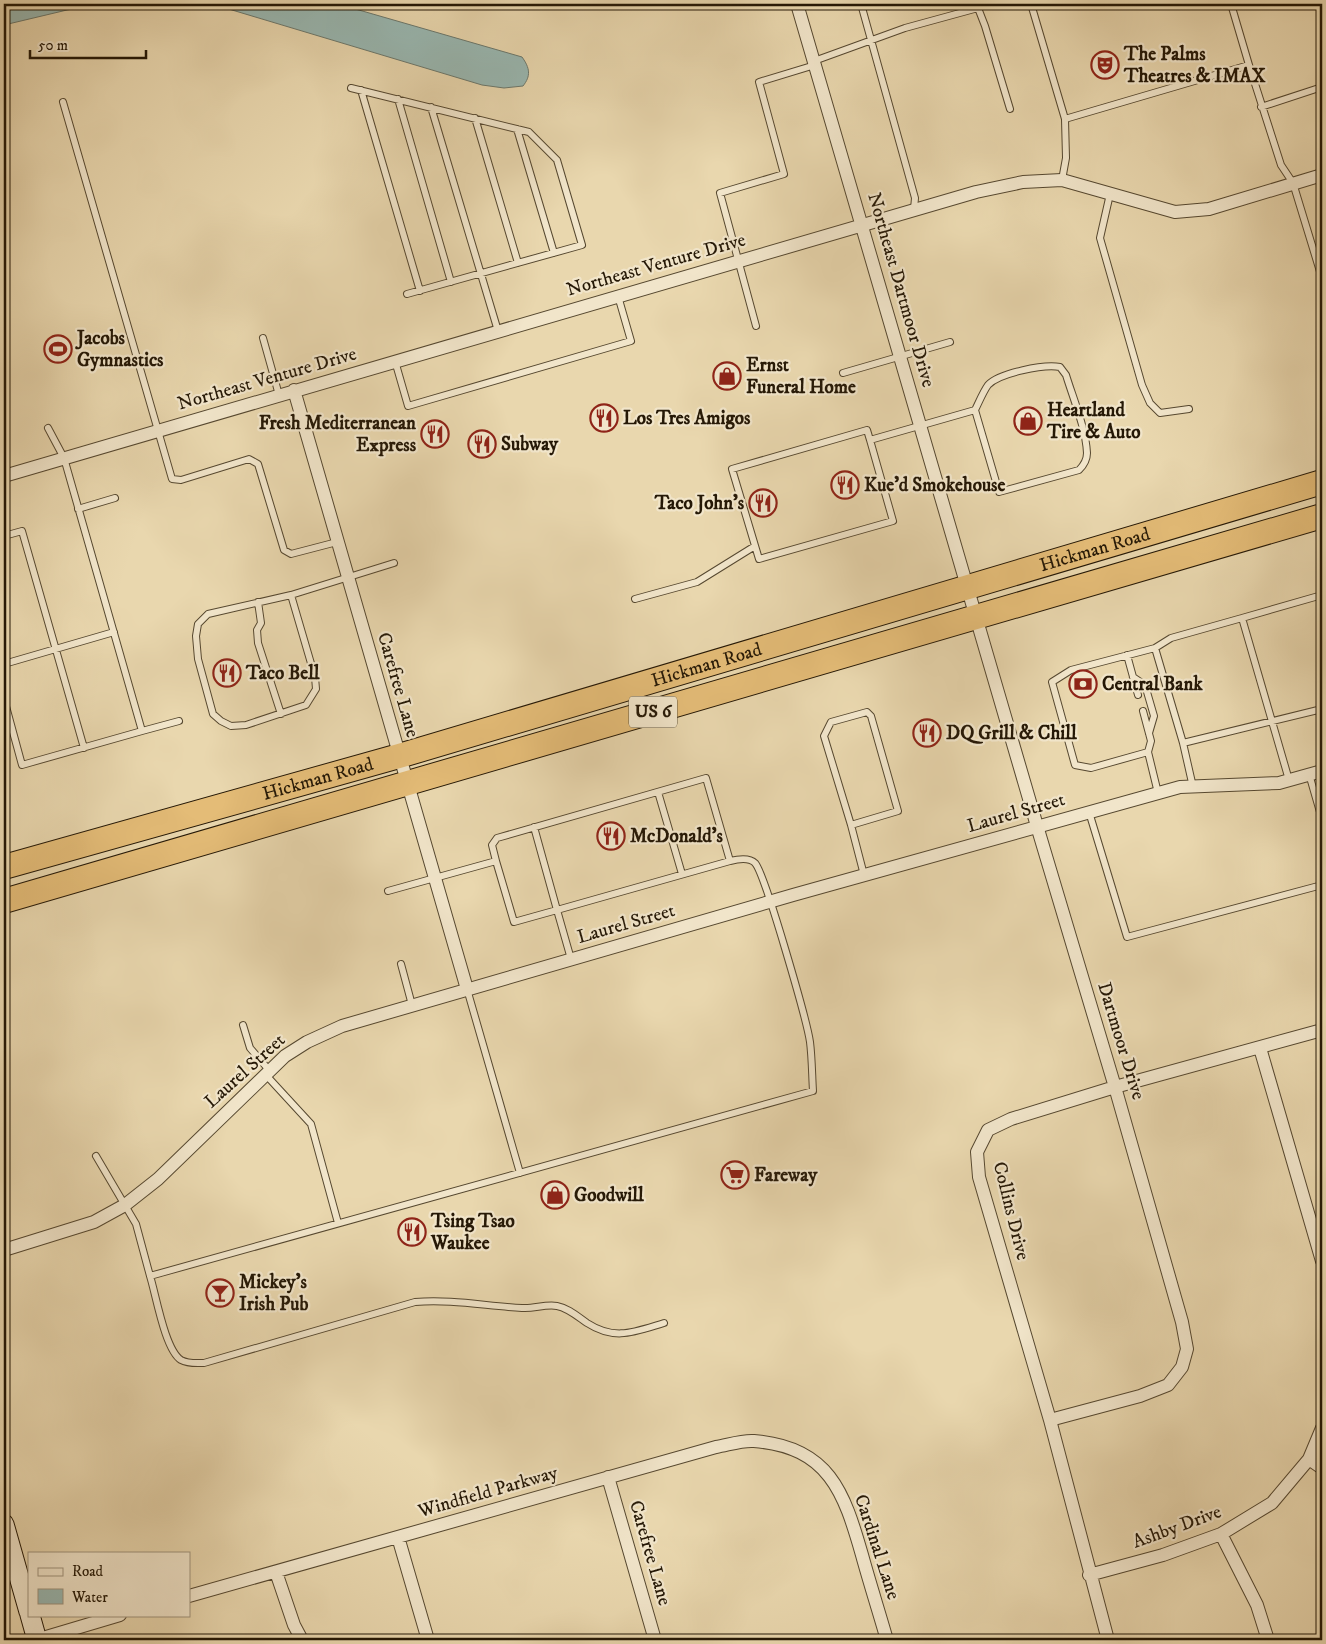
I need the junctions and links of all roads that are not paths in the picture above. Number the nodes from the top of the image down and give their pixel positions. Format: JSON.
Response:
{"nodes":[{"id":1,"x":797,"y":4,"type":"edge"},
{"id":2,"x":861,"y":4,"type":"edge"},
{"id":3,"x":1031,"y":4,"type":"edge"},
{"id":4,"x":1231,"y":4,"type":"edge"},
{"id":5,"x":977,"y":6,"type":"edge"},
{"id":6,"x":872,"y":40,"type":"junction"},
{"id":7,"x":815,"y":63,"type":"junction"},
{"id":8,"x":1249,"y":65,"type":"junction"},
{"id":9,"x":1322,"y":87,"type":"edge"},
{"id":10,"x":351,"y":88,"type":"dead end"},
{"id":11,"x":361,"y":90,"type":"junction"},
{"id":12,"x":398,"y":99,"type":"junction"},
{"id":13,"x":63,"y":102,"type":"dead end"},
{"id":14,"x":1261,"y":106,"type":"junction"},
{"id":15,"x":431,"y":107,"type":"junction"},
{"id":16,"x":1010,"y":109,"type":"dead end"},
{"id":17,"x":475,"y":118,"type":"junction"},
{"id":18,"x":1065,"y":119,"type":"junction"},
{"id":19,"x":517,"y":129,"type":"junction"},
{"id":20,"x":1322,"y":175,"type":"edge"},
{"id":21,"x":1062,"y":180,"type":"junction"},
{"id":22,"x":1293,"y":183,"type":"junction"},
{"id":23,"x":1111,"y":192,"type":"junction"},
{"id":24,"x":914,"y":209,"type":"junction"},
{"id":25,"x":862,"y":224,"type":"junction"},
{"id":26,"x":554,"y":253,"type":"junction"},
{"id":27,"x":1319,"y":255,"type":"edge"},
{"id":28,"x":738,"y":260,"type":"junction"},
{"id":29,"x":518,"y":263,"type":"junction"},
{"id":30,"x":481,"y":274,"type":"junction"},
{"id":31,"x":1322,"y":278,"type":"edge"},
{"id":32,"x":451,"y":282,"type":"junction"},
{"id":33,"x":420,"y":291,"type":"junction"},
{"id":34,"x":407,"y":294,"type":"dead end"},
{"id":35,"x":618,"y":296,"type":"junction"},
{"id":36,"x":756,"y":326,"type":"dead end"},
{"id":37,"x":498,"y":331,"type":"junction"},
{"id":38,"x":263,"y":338,"type":"dead end"},
{"id":39,"x":950,"y":342,"type":"dead end"},
{"id":40,"x":901,"y":357,"type":"junction"},
{"id":41,"x":395,"y":361,"type":"junction"},
{"id":42,"x":844,"y":373,"type":"dead end"},
{"id":43,"x":294,"y":390,"type":"junction"},
{"id":44,"x":279,"y":395,"type":"junction"},
{"id":45,"x":1189,"y":409,"type":"dead end"},
{"id":46,"x":975,"y":410,"type":"junction"},
{"id":47,"x":921,"y":425,"type":"junction"},
{"id":48,"x":48,"y":428,"type":"dead end"},
{"id":49,"x":159,"y":430,"type":"junction"},
{"id":50,"x":870,"y":440,"type":"junction"},
{"id":51,"x":64,"y":458,"type":"junction"},
{"id":52,"x":4,"y":476,"type":"edge"},
{"id":53,"x":1322,"y":482,"type":"edge"},
{"id":54,"x":115,"y":498,"type":"dead end"},
{"id":55,"x":78,"y":508,"type":"junction"},
{"id":56,"x":1322,"y":516,"type":"edge"},
{"id":57,"x":4,"y":536,"type":"edge"},
{"id":58,"x":337,"y":542,"type":"junction"},
{"id":59,"x":755,"y":546,"type":"junction"},
{"id":60,"x":394,"y":562,"type":"dead end"},
{"id":61,"x":347,"y":577,"type":"junction"},
{"id":62,"x":968,"y":588,"type":"junction"},
{"id":63,"x":291,"y":595,"type":"junction"},
{"id":64,"x":1322,"y":595,"type":"edge"},
{"id":65,"x":635,"y":600,"type":"dead end"},
{"id":66,"x":258,"y":602,"type":"junction"},
{"id":67,"x":977,"y":618,"type":"junction"},
{"id":68,"x":1242,"y":618,"type":"junction"},
{"id":69,"x":114,"y":632,"type":"junction"},
{"id":70,"x":1155,"y":648,"type":"junction"},
{"id":71,"x":56,"y":649,"type":"junction"},
{"id":72,"x":1126,"y":655,"type":"junction"},
{"id":73,"x":4,"y":664,"type":"edge"},
{"id":74,"x":1133,"y":677,"type":"junction"},
{"id":75,"x":1138,"y":695,"type":"dead end"},
{"id":76,"x":4,"y":699,"type":"edge"},
{"id":77,"x":1322,"y":709,"type":"edge"},
{"id":78,"x":1143,"y":711,"type":"dead end"},
{"id":79,"x":281,"y":714,"type":"junction"},
{"id":80,"x":179,"y":720,"type":"dead end"},
{"id":81,"x":1272,"y":723,"type":"junction"},
{"id":82,"x":142,"y":731,"type":"junction"},
{"id":83,"x":1149,"y":733,"type":"junction"},
{"id":84,"x":1184,"y":743,"type":"junction"},
{"id":85,"x":84,"y":748,"type":"junction"},
{"id":86,"x":1148,"y":752,"type":"junction"},
{"id":87,"x":398,"y":756,"type":"junction"},
{"id":88,"x":1322,"y":771,"type":"edge"},
{"id":89,"x":1309,"y":774,"type":"junction"},
{"id":90,"x":1289,"y":780,"type":"junction"},
{"id":91,"x":408,"y":783,"type":"junction"},
{"id":92,"x":1193,"y":787,"type":"junction"},
{"id":93,"x":658,"y":792,"type":"junction"},
{"id":94,"x":1158,"y":793,"type":"junction"},
{"id":95,"x":1089,"y":812,"type":"junction"},
{"id":96,"x":1322,"y":819,"type":"edge"},
{"id":97,"x":851,"y":825,"type":"junction"},
{"id":98,"x":1037,"y":826,"type":"junction"},
{"id":99,"x":534,"y":828,"type":"junction"},
{"id":100,"x":496,"y":861,"type":"junction"},
{"id":101,"x":730,"y":861,"type":"junction"},
{"id":102,"x":4,"y":867,"type":"edge"},
{"id":103,"x":682,"y":874,"type":"junction"},
{"id":104,"x":864,"y":875,"type":"junction"},
{"id":105,"x":436,"y":878,"type":"junction"},
{"id":106,"x":1322,"y":884,"type":"edge"},
{"id":107,"x":388,"y":891,"type":"dead end"},
{"id":108,"x":4,"y":901,"type":"edge"},
{"id":109,"x":771,"y":902,"type":"junction"},
{"id":110,"x":557,"y":910,"type":"junction"},
{"id":111,"x":571,"y":959,"type":"junction"},
{"id":112,"x":401,"y":964,"type":"dead end"},
{"id":113,"x":468,"y":989,"type":"junction"},
{"id":114,"x":412,"y":1005,"type":"junction"},
{"id":115,"x":243,"y":1025,"type":"dead end"},
{"id":116,"x":1322,"y":1030,"type":"edge"},
{"id":117,"x":1260,"y":1048,"type":"junction"},
{"id":118,"x":267,"y":1072,"type":"junction"},
{"id":119,"x":1115,"y":1087,"type":"junction"},
{"id":120,"x":96,"y":1156,"type":"dead end"},
{"id":121,"x":520,"y":1173,"type":"junction"},
{"id":122,"x":126,"y":1205,"type":"junction"},
{"id":123,"x":338,"y":1224,"type":"junction"},
{"id":124,"x":4,"y":1250,"type":"edge"},
{"id":125,"x":1322,"y":1261,"type":"edge"},
{"id":126,"x":150,"y":1276,"type":"junction"},
{"id":127,"x":664,"y":1323,"type":"dead end"},
{"id":128,"x":1050,"y":1420,"type":"junction"},
{"id":129,"x":1322,"y":1428,"type":"edge"},
{"id":130,"x":800,"y":1451,"type":"joint"},
{"id":131,"x":1309,"y":1459,"type":"junction"},
{"id":132,"x":1322,"y":1468,"type":"edge"},
{"id":133,"x":608,"y":1477,"type":"junction"},
{"id":134,"x":4,"y":1524,"type":"edge"},
{"id":135,"x":1221,"y":1534,"type":"junction"},
{"id":136,"x":398,"y":1537,"type":"junction"},
{"id":137,"x":276,"y":1572,"type":"junction"},
{"id":138,"x":1089,"y":1575,"type":"junction"},
{"id":139,"x":190,"y":1596,"type":"edge"},
{"id":140,"x":28,"y":1610,"type":"edge"},
{"id":141,"x":30,"y":1616,"type":"edge"},
{"id":142,"x":117,"y":1616,"type":"edge"},
{"id":143,"x":36,"y":1640,"type":"edge"},
{"id":144,"x":302,"y":1640,"type":"edge"},
{"id":145,"x":428,"y":1640,"type":"edge"},
{"id":146,"x":655,"y":1640,"type":"edge"},
{"id":147,"x":887,"y":1640,"type":"edge"},
{"id":148,"x":1108,"y":1640,"type":"edge"},
{"id":149,"x":1268,"y":1640,"type":"edge"}],
"edges":[{"from":1,"to":7,"type":"street","name":"Northeast Dartmoor Drive"},
{"from":2,"to":6,"type":"lane"},
{"from":3,"to":18,"type":"lane"},
{"from":4,"to":8,"type":"lane"},
{"from":5,"to":6,"type":"lane"},
{"from":5,"to":16,"type":"lane"},
{"from":6,"to":7,"type":"lane"},
{"from":6,"to":24,"type":"lane"},
{"from":7,"to":25,"type":"street","name":"Northeast Dartmoor Drive"},
{"from":7,"to":28,"type":"lane"},
{"from":8,"to":14,"type":"lane"},
{"from":8,"to":18,"type":"lane"},
{"from":9,"to":14,"type":"lane"},
{"from":10,"to":11,"type":"lane"},
{"from":11,"to":12,"type":"lane"},
{"from":11,"to":33,"type":"lane"},
{"from":12,"to":15,"type":"lane"},
{"from":12,"to":32,"type":"lane"},
{"from":13,"to":49,"type":"lane"},
{"from":14,"to":22,"type":"lane"},
{"from":15,"to":17,"type":"lane"},
{"from":15,"to":30,"type":"lane"},
{"from":17,"to":19,"type":"lane"},
{"from":17,"to":29,"type":"lane"},
{"from":18,"to":21,"type":"lane"},
{"from":19,"to":26,"type":"lane"},
{"from":19,"to":26,"type":"lane"},
{"from":20,"to":22,"type":"street","name":"Northeast Venture Drive"},
{"from":21,"to":23,"type":"street","name":"Northeast Venture Drive"},
{"from":21,"to":24,"type":"street","name":"Northeast Venture Drive"},
{"from":22,"to":23,"type":"street","name":"Northeast Venture Drive"},
{"from":22,"to":27,"type":"lane"},
{"from":23,"to":45,"type":"lane"},
{"from":24,"to":25,"type":"street","name":"Northeast Venture Drive"},
{"from":25,"to":28,"type":"street","name":"Northeast Venture Drive"},
{"from":25,"to":40,"type":"street","name":"Northeast Dartmoor Drive"},
{"from":26,"to":29,"type":"lane"},
{"from":27,"to":31,"type":"lane"},
{"from":28,"to":35,"type":"street","name":"Northeast Venture Drive"},
{"from":28,"to":36,"type":"lane"},
{"from":29,"to":30,"type":"lane"},
{"from":30,"to":32,"type":"lane"},
{"from":30,"to":37,"type":"lane"},
{"from":32,"to":33,"type":"lane"},
{"from":33,"to":34,"type":"lane"},
{"from":35,"to":37,"type":"street","name":"Northeast Venture Drive"},
{"from":35,"to":41,"type":"lane"},
{"from":37,"to":41,"type":"street","name":"Northeast Venture Drive"},
{"from":38,"to":44,"type":"lane"},
{"from":39,"to":40,"type":"lane"},
{"from":40,"to":42,"type":"lane"},
{"from":40,"to":47,"type":"street","name":"Northeast Dartmoor Drive"},
{"from":41,"to":43,"type":"street","name":"Northeast Venture Drive"},
{"from":43,"to":44,"type":"street","name":"Northeast Venture Drive"},
{"from":43,"to":58,"type":"street","name":"Carefree Lane"},
{"from":44,"to":49,"type":"street","name":"Northeast Venture Drive"},
{"from":46,"to":46,"type":"lane"},
{"from":46,"to":47,"type":"lane"},
{"from":47,"to":50,"type":"lane"},
{"from":47,"to":62,"type":"street","name":"Northeast Dartmoor Drive"},
{"from":48,"to":51,"type":"lane"},
{"from":49,"to":51,"type":"street","name":"Northeast Venture Drive"},
{"from":49,"to":58,"type":"lane"},
{"from":50,"to":59,"type":"lane"},
{"from":50,"to":59,"type":"lane"},
{"from":51,"to":52,"type":"street","name":"Northeast Venture Drive"},
{"from":51,"to":55,"type":"lane"},
{"from":53,"to":62,"type":"highway","name":"Hickman Road","number":"US 6"},
{"from":54,"to":55,"type":"lane"},
{"from":55,"to":69,"type":"lane"},
{"from":56,"to":67,"type":"highway","name":"Hickman Road","number":"US 6"},
{"from":57,"to":71,"type":"lane"},
{"from":58,"to":61,"type":"street","name":"Carefree Lane"},
{"from":59,"to":65,"type":"lane"},
{"from":60,"to":61,"type":"lane"},
{"from":61,"to":63,"type":"lane"},
{"from":61,"to":87,"type":"street","name":"Carefree Lane"},
{"from":62,"to":67,"type":"street","name":"Dartmoor Drive"},
{"from":62,"to":87,"type":"highway","name":"Hickman Road","number":"US 6"},
{"from":63,"to":66,"type":"lane"},
{"from":63,"to":79,"type":"lane"},
{"from":64,"to":68,"type":"lane"},
{"from":66,"to":79,"type":"lane"},
{"from":66,"to":79,"type":"lane"},
{"from":67,"to":91,"type":"highway","name":"Hickman Road","number":"US 6"},
{"from":67,"to":98,"type":"street","name":"Dartmoor Drive"},
{"from":68,"to":70,"type":"lane"},
{"from":68,"to":81,"type":"lane"},
{"from":69,"to":71,"type":"lane"},
{"from":69,"to":82,"type":"lane"},
{"from":70,"to":72,"type":"lane"},
{"from":70,"to":84,"type":"lane"},
{"from":71,"to":73,"type":"lane"},
{"from":71,"to":85,"type":"lane"},
{"from":72,"to":74,"type":"lane"},
{"from":72,"to":86,"type":"lane"},
{"from":74,"to":75,"type":"lane"},
{"from":74,"to":83,"type":"lane"},
{"from":76,"to":85,"type":"lane"},
{"from":77,"to":81,"type":"lane"},
{"from":78,"to":83,"type":"lane"},
{"from":80,"to":82,"type":"lane"},
{"from":81,"to":84,"type":"lane"},
{"from":81,"to":90,"type":"lane"},
{"from":82,"to":85,"type":"lane"},
{"from":83,"to":86,"type":"lane"},
{"from":84,"to":92,"type":"lane"},
{"from":86,"to":94,"type":"lane"},
{"from":87,"to":91,"type":"street","name":"Carefree Lane"},
{"from":87,"to":102,"type":"highway","name":"Hickman Road","number":"US 6"},
{"from":88,"to":89,"type":"street","name":"Laurel Street"},
{"from":89,"to":90,"type":"street","name":"Laurel Street"},
{"from":89,"to":96,"type":"lane"},
{"from":90,"to":92,"type":"street","name":"Laurel Street"},
{"from":91,"to":105,"type":"street","name":"Carefree Lane"},
{"from":91,"to":108,"type":"highway","name":"Hickman Road","number":"US 6"},
{"from":92,"to":94,"type":"street","name":"Laurel Street"},
{"from":93,"to":99,"type":"lane"},
{"from":93,"to":101,"type":"lane"},
{"from":93,"to":103,"type":"lane"},
{"from":94,"to":95,"type":"street","name":"Laurel Street"},
{"from":95,"to":98,"type":"street","name":"Laurel Street"},
{"from":95,"to":106,"type":"lane"},
{"from":97,"to":97,"type":"lane"},
{"from":97,"to":104,"type":"lane"},
{"from":98,"to":104,"type":"street","name":"Laurel Street"},
{"from":98,"to":119,"type":"street","name":"Dartmoor Drive"},
{"from":99,"to":100,"type":"lane"},
{"from":99,"to":110,"type":"lane"},
{"from":100,"to":105,"type":"lane"},
{"from":100,"to":110,"type":"lane"},
{"from":101,"to":103,"type":"lane"},
{"from":101,"to":109,"type":"lane"},
{"from":103,"to":110,"type":"lane"},
{"from":104,"to":109,"type":"street","name":"Laurel Street"},
{"from":105,"to":107,"type":"lane"},
{"from":105,"to":113,"type":"street","name":"Carefree Lane"},
{"from":109,"to":111,"type":"street","name":"Laurel Street"},
{"from":109,"to":121,"type":"lane"},
{"from":110,"to":111,"type":"lane"},
{"from":111,"to":113,"type":"street","name":"Laurel Street"},
{"from":112,"to":114,"type":"lane"},
{"from":113,"to":114,"type":"street","name":"Laurel Street"},
{"from":113,"to":121,"type":"lane"},
{"from":114,"to":118,"type":"street","name":"Laurel Street"},
{"from":115,"to":118,"type":"lane"},
{"from":116,"to":117,"type":"street","name":"Collins Drive"},
{"from":117,"to":119,"type":"street","name":"Collins Drive"},
{"from":117,"to":125,"type":"street"},
{"from":118,"to":122,"type":"street","name":"Laurel Street"},
{"from":118,"to":123,"type":"lane"},
{"from":119,"to":128,"type":"street","name":"Dartmoor Drive"},
{"from":119,"to":128,"type":"street","name":"Collins Drive"},
{"from":120,"to":122,"type":"lane"},
{"from":121,"to":123,"type":"lane"},
{"from":122,"to":124,"type":"street","name":"Laurel Street"},
{"from":122,"to":126,"type":"lane"},
{"from":123,"to":126,"type":"lane"},
{"from":126,"to":127,"type":"lane"},
{"from":128,"to":138,"type":"street","name":"Collins Drive"},
{"from":129,"to":131,"type":"street","name":"Ashby Drive"},
{"from":130,"to":133,"type":"street","name":"Windfield Parkway"},
{"from":130,"to":147,"type":"street","name":"Cardinal Lane"},
{"from":131,"to":132,"type":"street"},
{"from":131,"to":135,"type":"street","name":"Ashby Drive"},
{"from":133,"to":136,"type":"street","name":"Windfield Parkway"},
{"from":133,"to":146,"type":"street","name":"Carefree Lane"},
{"from":134,"to":140,"type":"street"},
{"from":135,"to":138,"type":"street","name":"Ashby Drive"},
{"from":135,"to":149,"type":"street"},
{"from":136,"to":137,"type":"street","name":"Windfield Parkway"},
{"from":136,"to":145,"type":"street"},
{"from":137,"to":139,"type":"street","name":"Windfield Parkway"},
{"from":137,"to":144,"type":"street"},
{"from":138,"to":148,"type":"street","name":"Collins Drive"},
{"from":141,"to":143,"type":"street"},
{"from":142,"to":143,"type":"street"}]}
